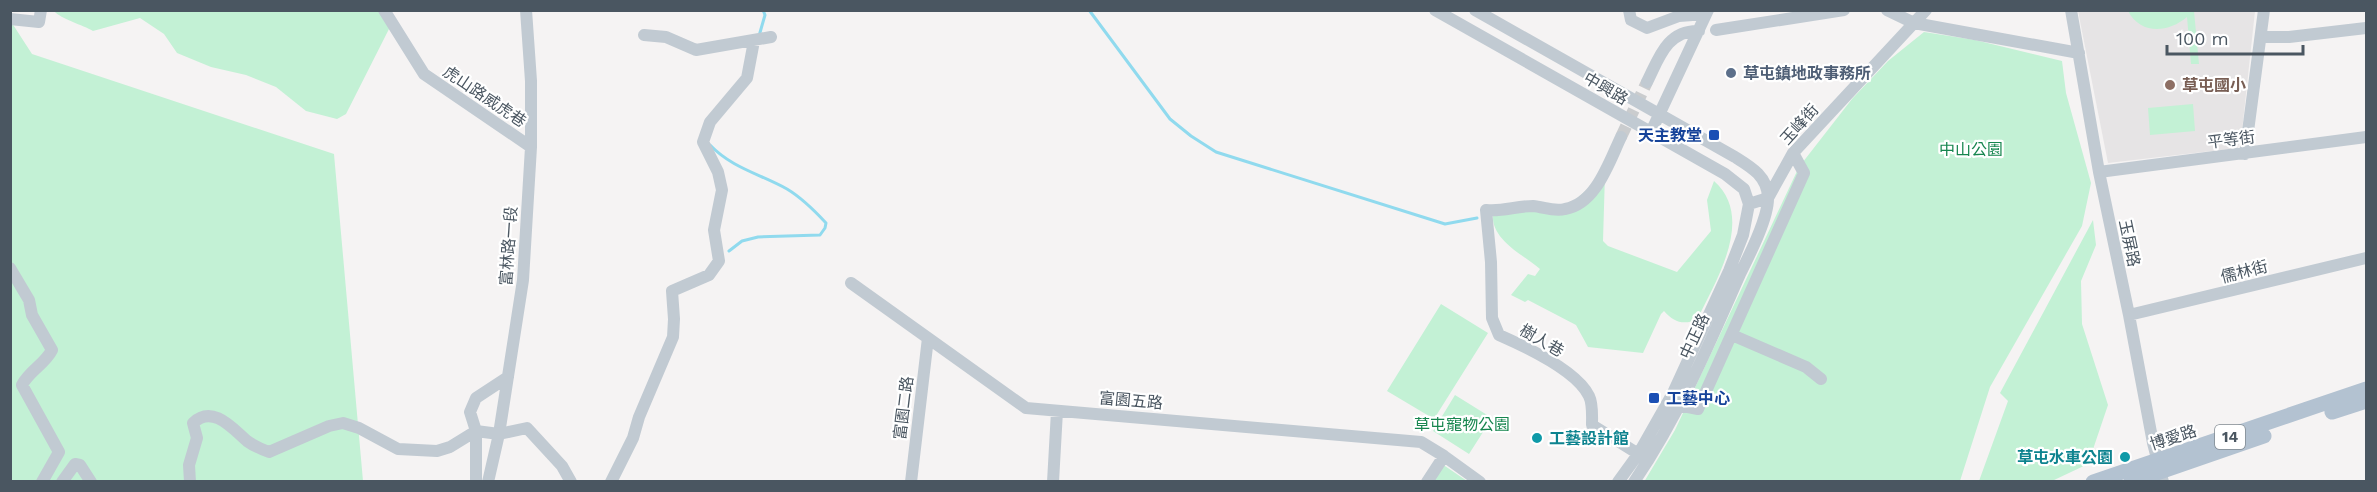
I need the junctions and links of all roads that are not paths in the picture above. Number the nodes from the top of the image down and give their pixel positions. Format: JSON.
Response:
{"nodes":[{"id":1,"x":41,"y":10,"type":"edge"},
{"id":2,"x":384,"y":10,"type":"edge"},
{"id":3,"x":1435,"y":10,"type":"edge"},
{"id":4,"x":1475,"y":10,"type":"edge"},
{"id":5,"x":1629,"y":10,"type":"edge"},
{"id":6,"x":1844,"y":10,"type":"edge"},
{"id":7,"x":1887,"y":10,"type":"edge"},
{"id":8,"x":1926,"y":10,"type":"edge"},
{"id":9,"x":2071,"y":10,"type":"edge"},
{"id":10,"x":2264,"y":10,"type":"edge"},
{"id":11,"x":1707,"y":12,"type":"edge"},
{"id":12,"x":531,"y":13,"type":"edge"},
{"id":13,"x":10,"y":19,"type":"edge"},
{"id":14,"x":1914,"y":23,"type":"junction"},
{"id":15,"x":2367,"y":28,"type":"edge"},
{"id":16,"x":1716,"y":30,"type":"dead end"},
{"id":17,"x":1699,"y":31,"type":"junction"},
{"id":18,"x":644,"y":35,"type":"dead end"},
{"id":19,"x":2262,"y":37,"type":"junction"},
{"id":20,"x":2079,"y":53,"type":"junction"},
{"id":21,"x":1647,"y":82,"type":"tunnel mouth"},
{"id":22,"x":1660,"y":116,"type":"junction"},
{"id":23,"x":1651,"y":132,"type":"junction"},
{"id":24,"x":2367,"y":136,"type":"edge"},
{"id":25,"x":1621,"y":137,"type":"tunnel mouth"},
{"id":26,"x":531,"y":147,"type":"junction"},
{"id":27,"x":1793,"y":153,"type":"junction"},
{"id":28,"x":2245,"y":154,"type":"junction"},
{"id":29,"x":2099,"y":171,"type":"junction"},
{"id":30,"x":1768,"y":198,"type":"junction"},
{"id":31,"x":1749,"y":204,"type":"junction"},
{"id":32,"x":2367,"y":258,"type":"edge"},
{"id":33,"x":10,"y":268,"type":"edge"},
{"id":34,"x":851,"y":283,"type":"dead end"},
{"id":35,"x":2129,"y":315,"type":"junction"},
{"id":36,"x":1732,"y":335,"type":"junction"},
{"id":37,"x":928,"y":338,"type":"junction"},
{"id":38,"x":508,"y":377,"type":"junction"},
{"id":39,"x":1821,"y":379,"type":"dead end"},
{"id":40,"x":2367,"y":389,"type":"edge"},
{"id":41,"x":2367,"y":401,"type":"edge"},
{"id":42,"x":1674,"y":402,"type":"junction"},
{"id":43,"x":1057,"y":411,"type":"junction"},
{"id":44,"x":476,"y":431,"type":"junction"},
{"id":45,"x":499,"y":434,"type":"junction"},
{"id":46,"x":1443,"y":456,"type":"junction"},
{"id":47,"x":1644,"y":457,"type":"junction"},
{"id":48,"x":2160,"y":472,"type":"edge"},
{"id":49,"x":2124,"y":478,"type":"edge"},
{"id":50,"x":42,"y":482,"type":"edge"},
{"id":51,"x":62,"y":482,"type":"edge"},
{"id":52,"x":91,"y":482,"type":"edge"},
{"id":53,"x":190,"y":482,"type":"edge"},
{"id":54,"x":476,"y":482,"type":"edge"},
{"id":55,"x":488,"y":482,"type":"edge"},
{"id":56,"x":571,"y":482,"type":"edge"},
{"id":57,"x":611,"y":482,"type":"edge"},
{"id":58,"x":911,"y":482,"type":"edge"},
{"id":59,"x":1053,"y":482,"type":"edge"},
{"id":60,"x":1427,"y":482,"type":"edge"},
{"id":61,"x":1480,"y":482,"type":"edge"},
{"id":62,"x":1618,"y":482,"type":"edge"},
{"id":63,"x":1634,"y":482,"type":"edge"},
{"id":64,"x":2093,"y":482,"type":"edge"}],
"edges":[{"from":1,"to":13,"type":"street"},
{"from":2,"to":26,"type":"street","name":"虎山路威虎巷"},
{"from":3,"to":23,"type":"street","name":"中興路"},
{"from":4,"to":22,"type":"street","name":"中興路"},
{"from":5,"to":11,"type":"street"},
{"from":6,"to":16,"type":"street"},
{"from":7,"to":14,"type":"street"},
{"from":8,"to":14,"type":"street","name":"玉峰街"},
{"from":9,"to":20,"type":"street","name":"玉屏路"},
{"from":10,"to":19,"type":"street"},
{"from":11,"to":17,"type":"street"},
{"from":12,"to":26,"type":"street","name":"富林路一段"},
{"from":14,"to":20,"type":"street"},
{"from":14,"to":27,"type":"street","name":"玉峰街"},
{"from":15,"to":19,"type":"street"},
{"from":17,"to":21,"type":"street"},
{"from":17,"to":22,"type":"street"},
{"from":18,"to":57,"type":"street"},
{"from":19,"to":28,"type":"street"},
{"from":20,"to":29,"type":"street","name":"玉屏路"},
{"from":22,"to":23,"type":"street"},
{"from":22,"to":30,"type":"street","name":"中興路"},
{"from":23,"to":31,"type":"street","name":"中興路"},
{"from":24,"to":28,"type":"street","name":"平等街"},
{"from":25,"to":47,"type":"street","name":"樹人巷"},
{"from":26,"to":38,"type":"street","name":"富林路一段"},
{"from":27,"to":30,"type":"street","name":"玉峰街"},
{"from":27,"to":36,"type":"street"},
{"from":28,"to":29,"type":"street","name":"平等街"},
{"from":29,"to":35,"type":"street","name":"玉屏路"},
{"from":30,"to":31,"type":"street"},
{"from":30,"to":42,"type":"street","name":"中正路"},
{"from":31,"to":42,"type":"street","name":"中正路"},
{"from":32,"to":35,"type":"street","name":"儒林街"},
{"from":33,"to":50,"type":"street"},
{"from":34,"to":37,"type":"street","name":"富園五路"},
{"from":35,"to":48,"type":"street","name":"玉屏路"},
{"from":36,"to":39,"type":"street"},
{"from":36,"to":42,"type":"street"},
{"from":37,"to":43,"type":"street","name":"富園五路"},
{"from":37,"to":58,"type":"street","name":"富園二路"},
{"from":38,"to":44,"type":"street"},
{"from":38,"to":45,"type":"street","name":"富林路一段"},
{"from":40,"to":48,"type":"main road","name":"博愛路","number":"14"},
{"from":41,"to":48,"type":"main road","name":"博愛路","number":"14"},
{"from":42,"to":47,"type":"street","name":"中正路"},
{"from":43,"to":46,"type":"street","name":"富園五路"},
{"from":43,"to":59,"type":"street"},
{"from":44,"to":45,"type":"street"},
{"from":44,"to":53,"type":"street"},
{"from":44,"to":54,"type":"street"},
{"from":45,"to":55,"type":"street","name":"富林路一段"},
{"from":45,"to":56,"type":"street"},
{"from":46,"to":60,"type":"street"},
{"from":46,"to":61,"type":"street","name":"富園五路"},
{"from":47,"to":62,"type":"street","name":"中正路"},
{"from":47,"to":63,"type":"street","name":"中正路"},
{"from":48,"to":49,"type":"main road","name":"博愛路","number":"14"},
{"from":49,"to":64,"type":"main road","name":"博愛路","number":"14"},
{"from":51,"to":52,"type":"street"}]}
